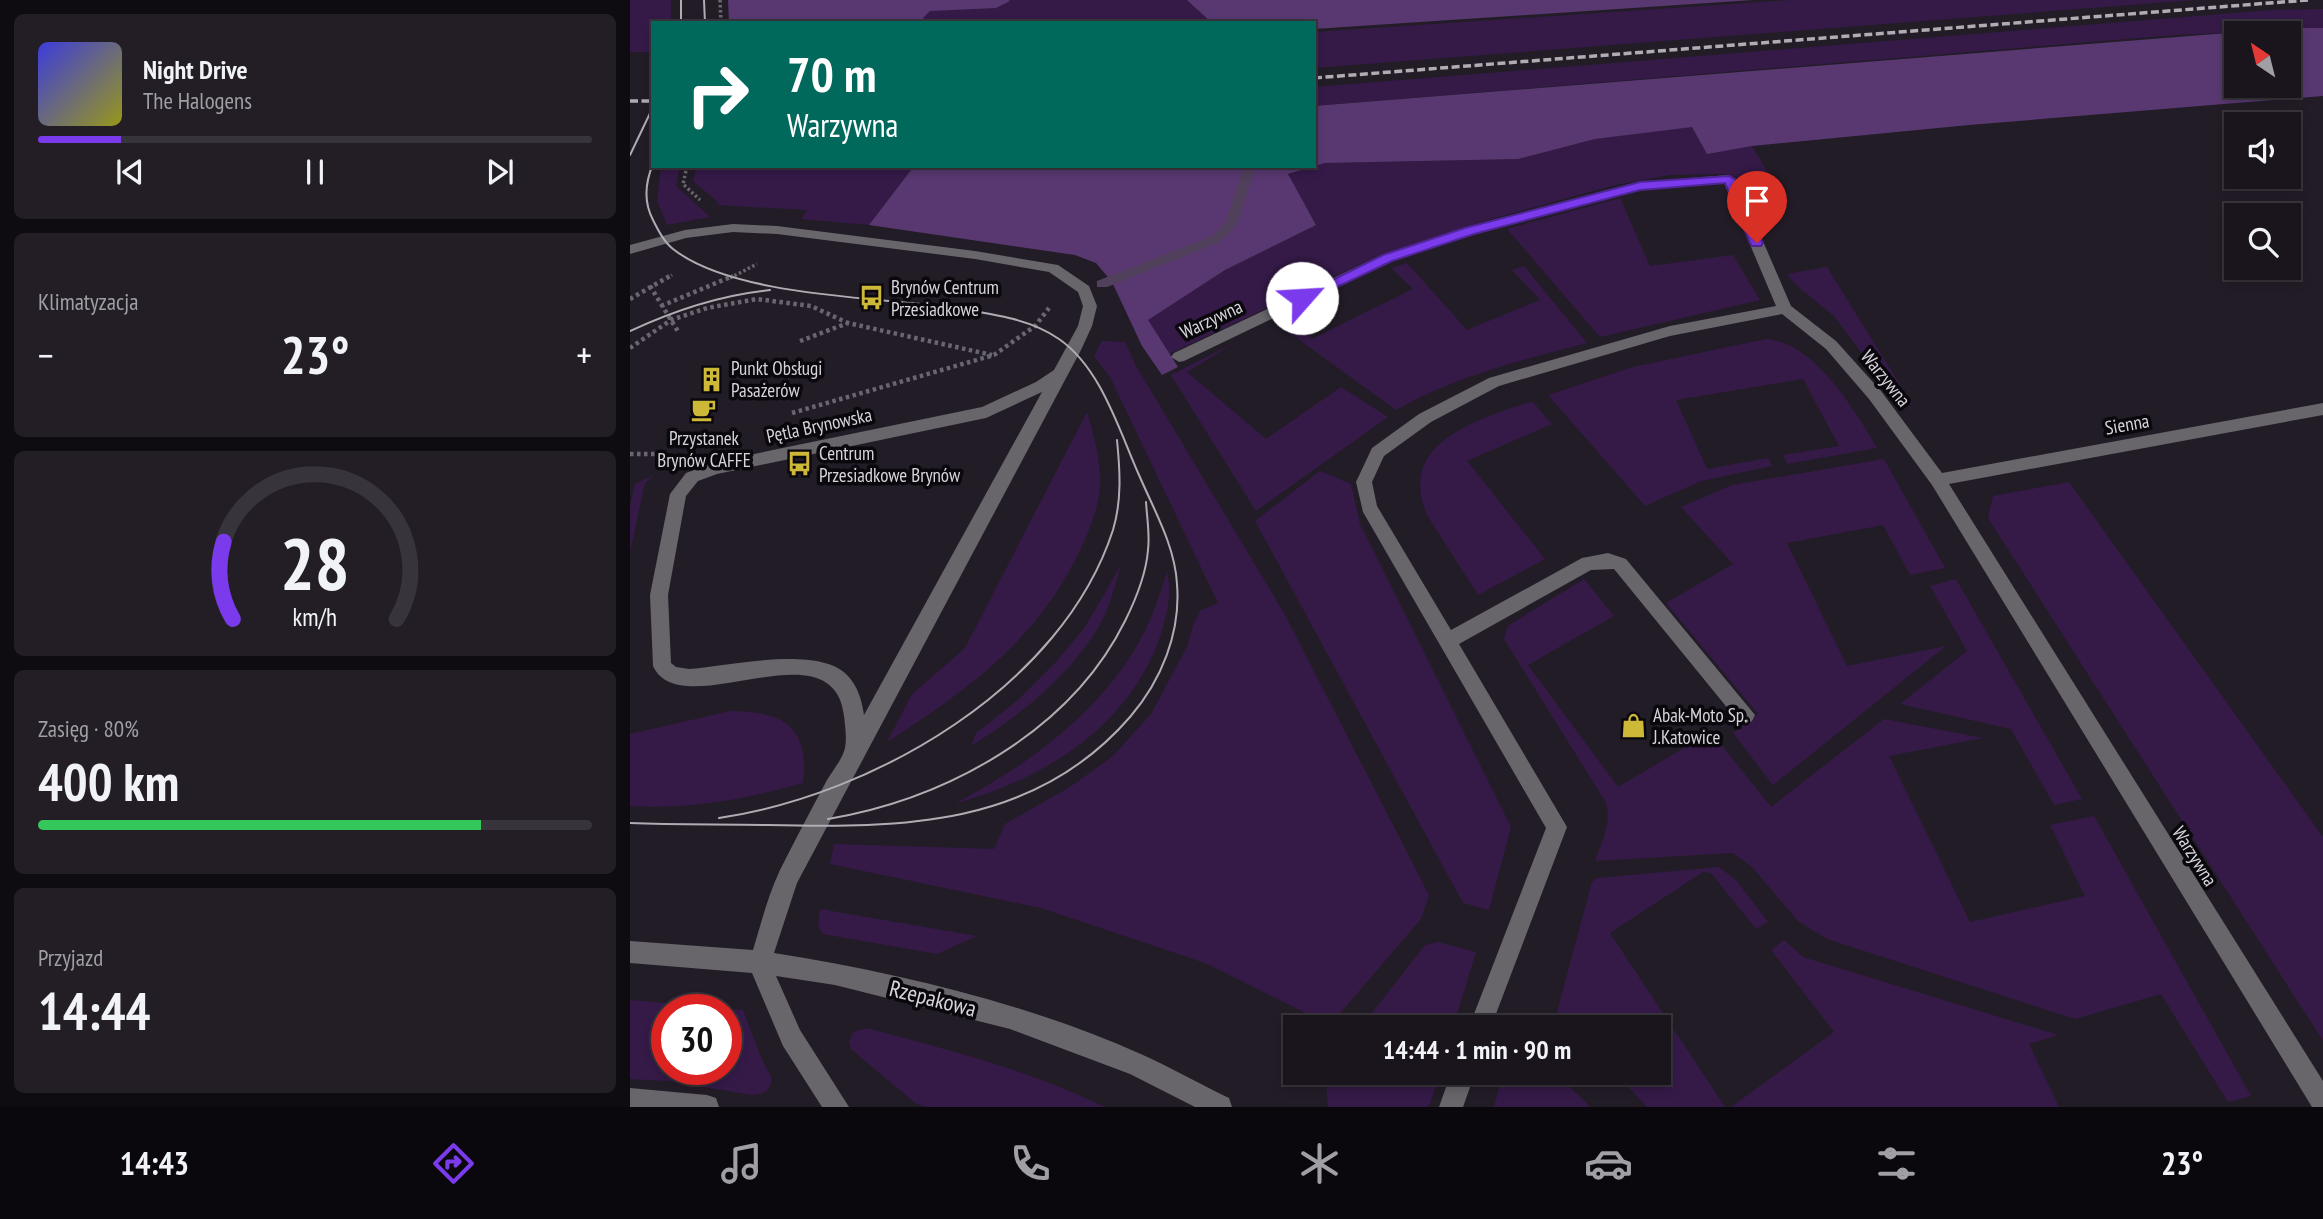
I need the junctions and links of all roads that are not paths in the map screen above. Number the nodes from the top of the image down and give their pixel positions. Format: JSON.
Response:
{"nodes":[{"id":1,"x":630,"y":250,"type":"edge"},
{"id":2,"x":1786,"y":309,"type":"junction"},
{"id":3,"x":1179,"y":357,"type":"dead end"},
{"id":4,"x":1063,"y":368,"type":"junction"},
{"id":5,"x":2323,"y":409,"type":"edge"},
{"id":6,"x":1938,"y":480,"type":"junction"},
{"id":7,"x":1448,"y":640,"type":"junction"},
{"id":8,"x":1745,"y":715,"type":"dead end"},
{"id":9,"x":855,"y":750,"type":"junction"},
{"id":10,"x":630,"y":952,"type":"edge"},
{"id":11,"x":760,"y":962,"type":"junction"},
{"id":12,"x":1485,"y":1015,"type":"edge"},
{"id":13,"x":1459,"y":1085,"type":"edge"},
{"id":14,"x":630,"y":1100,"type":"edge"},
{"id":15,"x":2323,"y":1102,"type":"edge"},
{"id":16,"x":707,"y":1107,"type":"edge"},
{"id":17,"x":837,"y":1107,"type":"edge"},
{"id":18,"x":1220,"y":1107,"type":"edge"},
{"id":19,"x":1451,"y":1107,"type":"edge"}],
"edges":[{"from":1,"to":4,"type":"street","name":"Pętla Brynowska"},
{"from":2,"to":3,"type":"street","name":"Warzywna"},
{"from":2,"to":6,"type":"street","name":"Warzywna"},
{"from":2,"to":7,"type":"street"},
{"from":4,"to":9,"type":"street","name":"Pętla Brynowska"},
{"from":4,"to":9,"type":"street","name":"Pętla Brynowska"},
{"from":5,"to":6,"type":"street","name":"Sienna"},
{"from":6,"to":15,"type":"street","name":"Warzywna"},
{"from":7,"to":8,"type":"street"},
{"from":7,"to":12,"type":"street"},
{"from":9,"to":11,"type":"street","name":"Pętla Brynowska"},
{"from":10,"to":11,"type":"street","name":"Rzepakowa"},
{"from":11,"to":17,"type":"street"},
{"from":11,"to":18,"type":"street","name":"Rzepakowa"},
{"from":13,"to":19,"type":"street"},
{"from":14,"to":16,"type":"street"}]}
